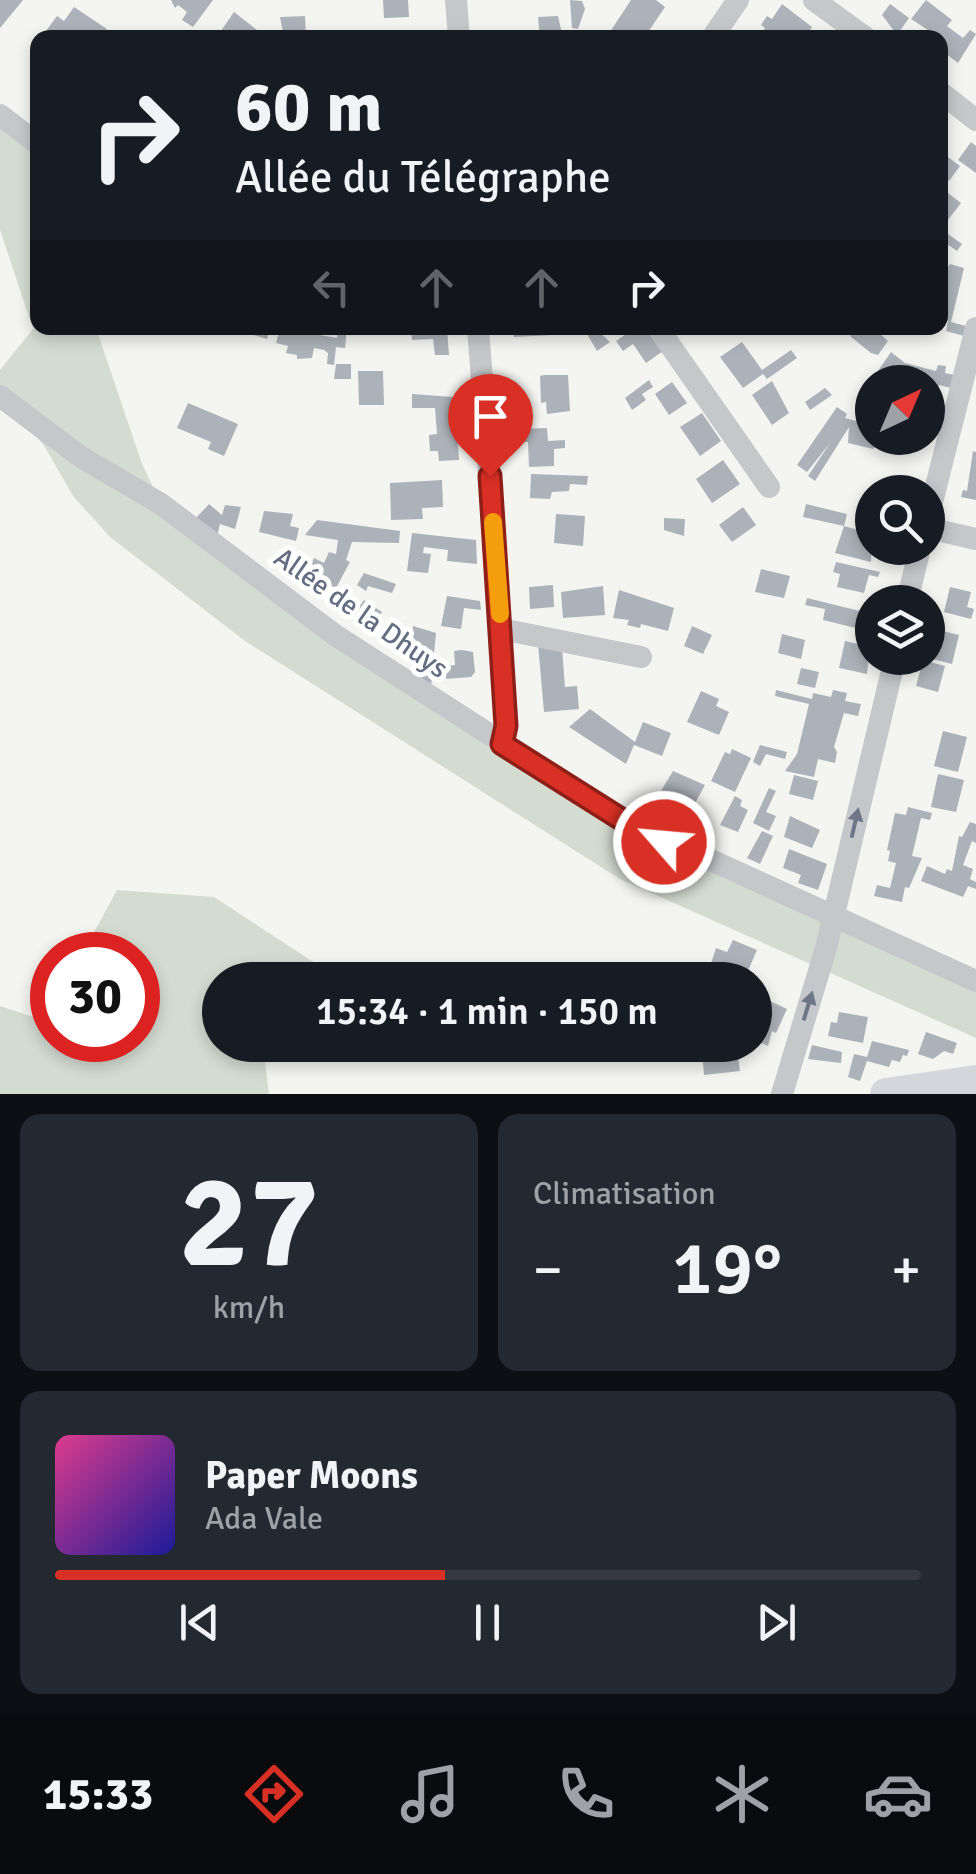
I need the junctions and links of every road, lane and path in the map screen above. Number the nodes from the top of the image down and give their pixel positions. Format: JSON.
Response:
{"nodes":[{"id":1,"x":456,"y":0,"type":"edge"},
{"id":2,"x":738,"y":0,"type":"edge"},
{"id":3,"x":814,"y":0,"type":"edge"},
{"id":4,"x":458,"y":30,"type":"edge"},
{"id":5,"x":717,"y":30,"type":"edge"},
{"id":6,"x":855,"y":30,"type":"edge"},
{"id":7,"x":948,"y":103,"type":"edge"},
{"id":8,"x":0,"y":115,"type":"edge"},
{"id":9,"x":976,"y":120,"type":"edge"},
{"id":10,"x":30,"y":138,"type":"edge"},
{"id":11,"x":976,"y":328,"type":"edge"},
{"id":12,"x":479,"y":335,"type":"edge"},
{"id":13,"x":663,"y":335,"type":"edge"},
{"id":14,"x":0,"y":396,"type":"edge"},
{"id":15,"x":939,"y":475,"type":"edge"},
{"id":16,"x":770,"y":487,"type":"dead end"},
{"id":17,"x":945,"y":532,"type":"edge"},
{"id":18,"x":976,"y":539,"type":"edge"},
{"id":19,"x":501,"y":629,"type":"junction"},
{"id":20,"x":640,"y":657,"type":"dead end"},
{"id":21,"x":890,"y":675,"type":"edge"},
{"id":22,"x":502,"y":744,"type":"junction"},
{"id":23,"x":833,"y":918,"type":"junction"},
{"id":24,"x":976,"y":981,"type":"edge"},
{"id":25,"x":976,"y":1081,"type":"edge"},
{"id":26,"x":782,"y":1094,"type":"edge"},
{"id":27,"x":886,"y":1094,"type":"edge"}],
"edges":[{"from":1,"to":4,"type":"street"},
{"from":2,"to":5,"type":"street"},
{"from":3,"to":6,"type":"street"},
{"from":7,"to":9,"type":"street"},
{"from":8,"to":10,"type":"street"},
{"from":11,"to":15,"type":"street"},
{"from":12,"to":19,"type":"street"},
{"from":13,"to":16,"type":"street"},
{"from":14,"to":22,"type":"street","name":"Allée de la Dhuys"},
{"from":17,"to":18,"type":"street"},
{"from":19,"to":20,"type":"street"},
{"from":19,"to":22,"type":"street"},
{"from":23,"to":21,"type":"street","one_way":true},
{"from":22,"to":23,"type":"street","name":"Allée de la Dhuys"},
{"from":23,"to":24,"type":"street","name":"Allée de la Dhuys"},
{"from":26,"to":23,"type":"street","one_way":true},
{"from":25,"to":27,"type":"main road"}]}
